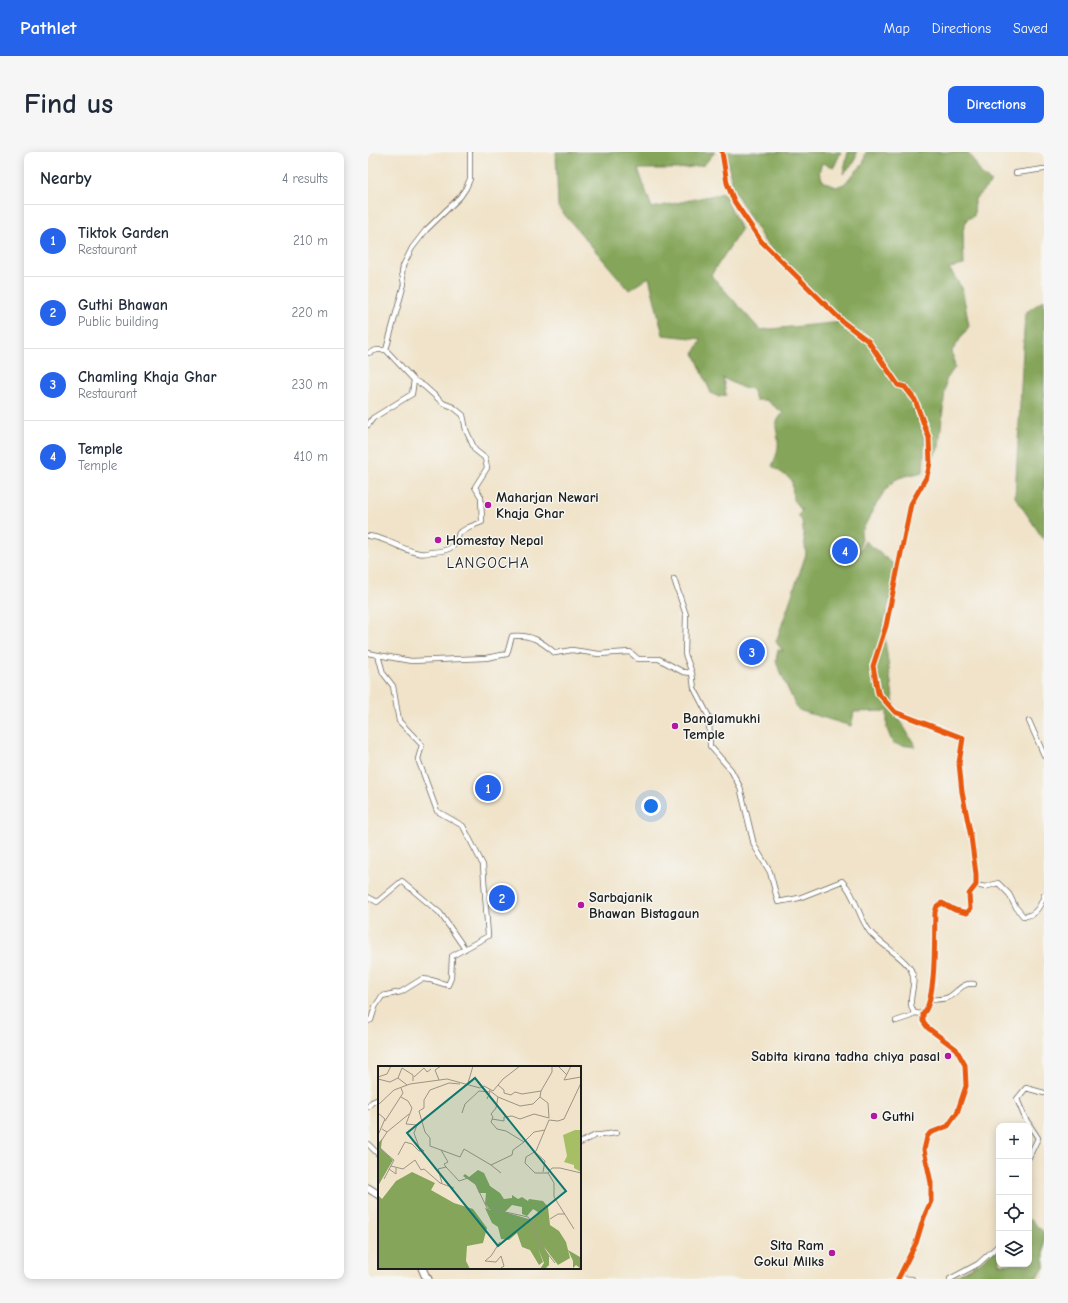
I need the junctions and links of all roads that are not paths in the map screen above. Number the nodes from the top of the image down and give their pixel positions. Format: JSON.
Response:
{"nodes":[{"id":1,"x":470,"y":152,"type":"edge"},
{"id":2,"x":722,"y":152,"type":"edge"},
{"id":3,"x":1044,"y":169,"type":"edge"},
{"id":4,"x":1016,"y":173,"type":"dead end"},
{"id":5,"x":386,"y":350,"type":"junction"},
{"id":6,"x":368,"y":352,"type":"edge"},
{"id":7,"x":414,"y":380,"type":"junction"},
{"id":8,"x":368,"y":425,"type":"edge"},
{"id":9,"x":368,"y":536,"type":"edge"},
{"id":10,"x":674,"y":579,"type":"dead end"},
{"id":11,"x":368,"y":653,"type":"edge"},
{"id":12,"x":378,"y":655,"type":"junction"},
{"id":13,"x":692,"y":673,"type":"junction"},
{"id":14,"x":1029,"y":721,"type":"dead end"},
{"id":15,"x":1044,"y":755,"type":"edge"},
{"id":16,"x":976,"y":885,"type":"junction"},
{"id":17,"x":1044,"y":895,"type":"edge"},
{"id":18,"x":368,"y":896,"type":"edge"},
{"id":19,"x":464,"y":949,"type":"junction"},
{"id":20,"x":974,"y":984,"type":"dead end"},
{"id":21,"x":929,"y":1000,"type":"junction"},
{"id":22,"x":914,"y":1013,"type":"junction"},
{"id":23,"x":923,"y":1014,"type":"junction"},
{"id":24,"x":368,"y":1021,"type":"edge"},
{"id":25,"x":896,"y":1021,"type":"dead end"},
{"id":26,"x":1044,"y":1093,"type":"edge"},
{"id":27,"x":378,"y":1099,"type":"edge"},
{"id":28,"x":368,"y":1107,"type":"edge"},
{"id":29,"x":1028,"y":1123,"type":"edge"},
{"id":30,"x":1032,"y":1129,"type":"edge"},
{"id":31,"x":616,"y":1133,"type":"dead end"},
{"id":32,"x":581,"y":1142,"type":"edge"},
{"id":33,"x":368,"y":1144,"type":"edge"},
{"id":34,"x":1032,"y":1151,"type":"edge"},
{"id":35,"x":378,"y":1154,"type":"edge"},
{"id":36,"x":368,"y":1188,"type":"edge"},
{"id":37,"x":378,"y":1194,"type":"edge"},
{"id":38,"x":996,"y":1248,"type":"edge"},
{"id":39,"x":422,"y":1269,"type":"edge"},
{"id":40,"x":428,"y":1279,"type":"edge"},
{"id":41,"x":898,"y":1279,"type":"edge"},
{"id":42,"x":912,"y":1279,"type":"edge"},
{"id":43,"x":950,"y":1279,"type":"edge"}],
"edges":[{"from":1,"to":5,"type":"street"},
{"from":2,"to":16,"type":"street"},
{"from":3,"to":4,"type":"street"},
{"from":5,"to":6,"type":"street"},
{"from":5,"to":7,"type":"street"},
{"from":7,"to":8,"type":"street"},
{"from":7,"to":9,"type":"street"},
{"from":10,"to":13,"type":"street"},
{"from":11,"to":12,"type":"street"},
{"from":12,"to":13,"type":"street"},
{"from":12,"to":19,"type":"street"},
{"from":13,"to":22,"type":"street"},
{"from":14,"to":15,"type":"street"},
{"from":16,"to":17,"type":"street"},
{"from":16,"to":21,"type":"street"},
{"from":18,"to":19,"type":"street"},
{"from":19,"to":24,"type":"street"},
{"from":20,"to":21,"type":"street"},
{"from":21,"to":23,"type":"street"},
{"from":22,"to":23,"type":"street"},
{"from":22,"to":25,"type":"street"},
{"from":23,"to":41,"type":"street"},
{"from":26,"to":29,"type":"street"},
{"from":27,"to":28,"type":"street"},
{"from":30,"to":34,"type":"street"},
{"from":31,"to":32,"type":"street"},
{"from":33,"to":35,"type":"street"},
{"from":36,"to":37,"type":"street"},
{"from":38,"to":43,"type":"street"},
{"from":39,"to":40,"type":"street"},
{"from":41,"to":42,"type":"street"}]}
